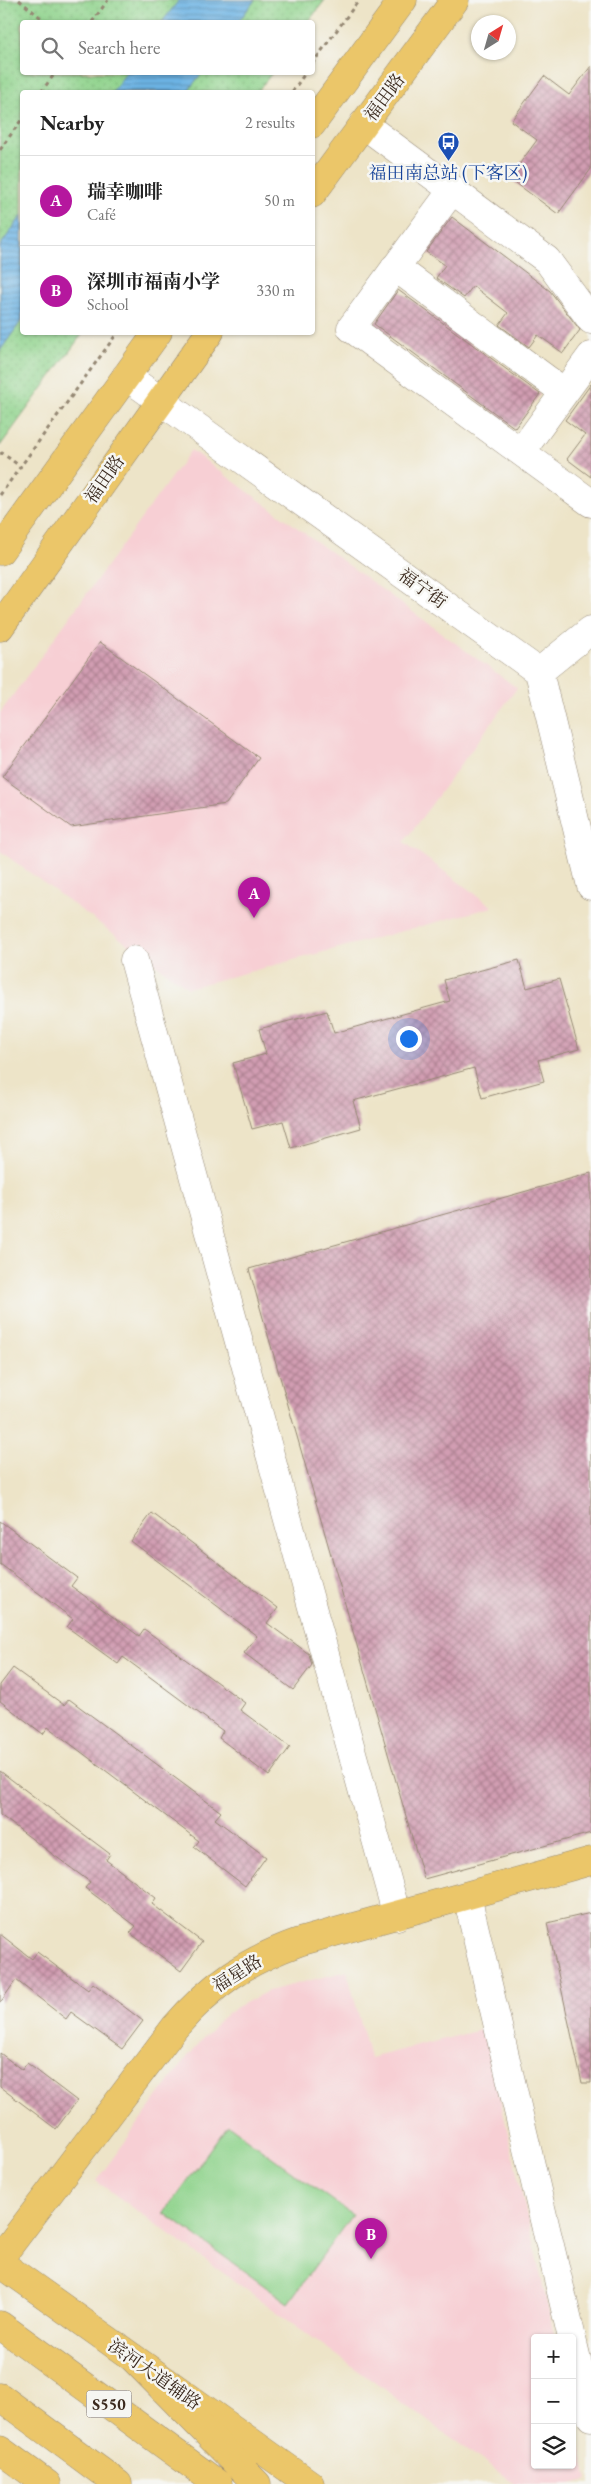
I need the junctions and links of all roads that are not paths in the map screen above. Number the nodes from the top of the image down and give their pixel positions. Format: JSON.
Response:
{"nodes":[{"id":1,"x":403,"y":0,"type":"edge"},
{"id":2,"x":455,"y":0,"type":"edge"},
{"id":3,"x":315,"y":120,"type":"edge"},
{"id":4,"x":363,"y":124,"type":"junction"},
{"id":5,"x":453,"y":189,"type":"junction"},
{"id":6,"x":315,"y":190,"type":"edge"},
{"id":7,"x":395,"y":267,"type":"junction"},
{"id":8,"x":591,"y":320,"type":"edge"},
{"id":9,"x":156,"y":335,"type":"edge"},
{"id":10,"x":208,"y":335,"type":"edge"},
{"id":11,"x":591,"y":356,"type":"edge"},
{"id":12,"x":126,"y":376,"type":"junction"},
{"id":13,"x":564,"y":392,"type":"junction"},
{"id":14,"x":160,"y":400,"type":"junction"},
{"id":15,"x":521,"y":452,"type":"junction"},
{"id":16,"x":591,"y":503,"type":"edge"},
{"id":17,"x":0,"y":551,"type":"edge"},
{"id":18,"x":0,"y":627,"type":"edge"},
{"id":19,"x":591,"y":630,"type":"edge"},
{"id":20,"x":539,"y":672,"type":"junction"},
{"id":21,"x":591,"y":886,"type":"edge"},
{"id":22,"x":134,"y":960,"type":"dead end"},
{"id":23,"x":591,"y":1861,"type":"edge"},
{"id":24,"x":467,"y":1896,"type":"junction"},
{"id":25,"x":397,"y":1916,"type":"junction"},
{"id":26,"x":0,"y":2258,"type":"edge"},
{"id":27,"x":0,"y":2263,"type":"edge"},
{"id":28,"x":0,"y":2325,"type":"edge"},
{"id":29,"x":571,"y":2334,"type":"edge"},
{"id":30,"x":576,"y":2355,"type":"edge"},
{"id":31,"x":132,"y":2358,"type":"junction"},
{"id":32,"x":0,"y":2398,"type":"edge"},
{"id":33,"x":591,"y":2417,"type":"edge"},
{"id":34,"x":0,"y":2450,"type":"edge"},
{"id":35,"x":47,"y":2484,"type":"edge"},
{"id":36,"x":118,"y":2484,"type":"edge"},
{"id":37,"x":218,"y":2484,"type":"edge"},
{"id":38,"x":256,"y":2484,"type":"edge"},
{"id":39,"x":310,"y":2484,"type":"edge"}],
"edges":[{"from":1,"to":3,"type":"main road"},
{"from":2,"to":4,"type":"main road","name":"福田路"},
{"from":4,"to":5,"type":"street"},
{"from":4,"to":6,"type":"main road","name":"福田路"},
{"from":5,"to":7,"type":"street"},
{"from":5,"to":8,"type":"street"},
{"from":7,"to":13,"type":"street"},
{"from":7,"to":15,"type":"street"},
{"from":9,"to":12,"type":"main road"},
{"from":10,"to":14,"type":"main road","name":"福田路"},
{"from":11,"to":13,"type":"street"},
{"from":12,"to":14,"type":"street","name":"福宁街"},
{"from":12,"to":17,"type":"main road"},
{"from":13,"to":15,"type":"street"},
{"from":14,"to":18,"type":"main road","name":"福田路"},
{"from":14,"to":20,"type":"street","name":"福宁街"},
{"from":15,"to":16,"type":"street"},
{"from":19,"to":20,"type":"street"},
{"from":20,"to":21,"type":"street"},
{"from":22,"to":25,"type":"street"},
{"from":23,"to":24,"type":"main road","name":"福星路"},
{"from":24,"to":25,"type":"main road","name":"福星路"},
{"from":24,"to":29,"type":"street"},
{"from":25,"to":26,"type":"main road","name":"福星路"},
{"from":27,"to":31,"type":"main road","name":"滨河大道辅路"},
{"from":28,"to":37,"type":"main road","number":"S550"},
{"from":30,"to":33,"type":"street"},
{"from":31,"to":38,"type":"main road"},
{"from":31,"to":39,"type":"main road","name":"滨河大道辅路"},
{"from":32,"to":36,"type":"main road"},
{"from":34,"to":35,"type":"main road"}]}
